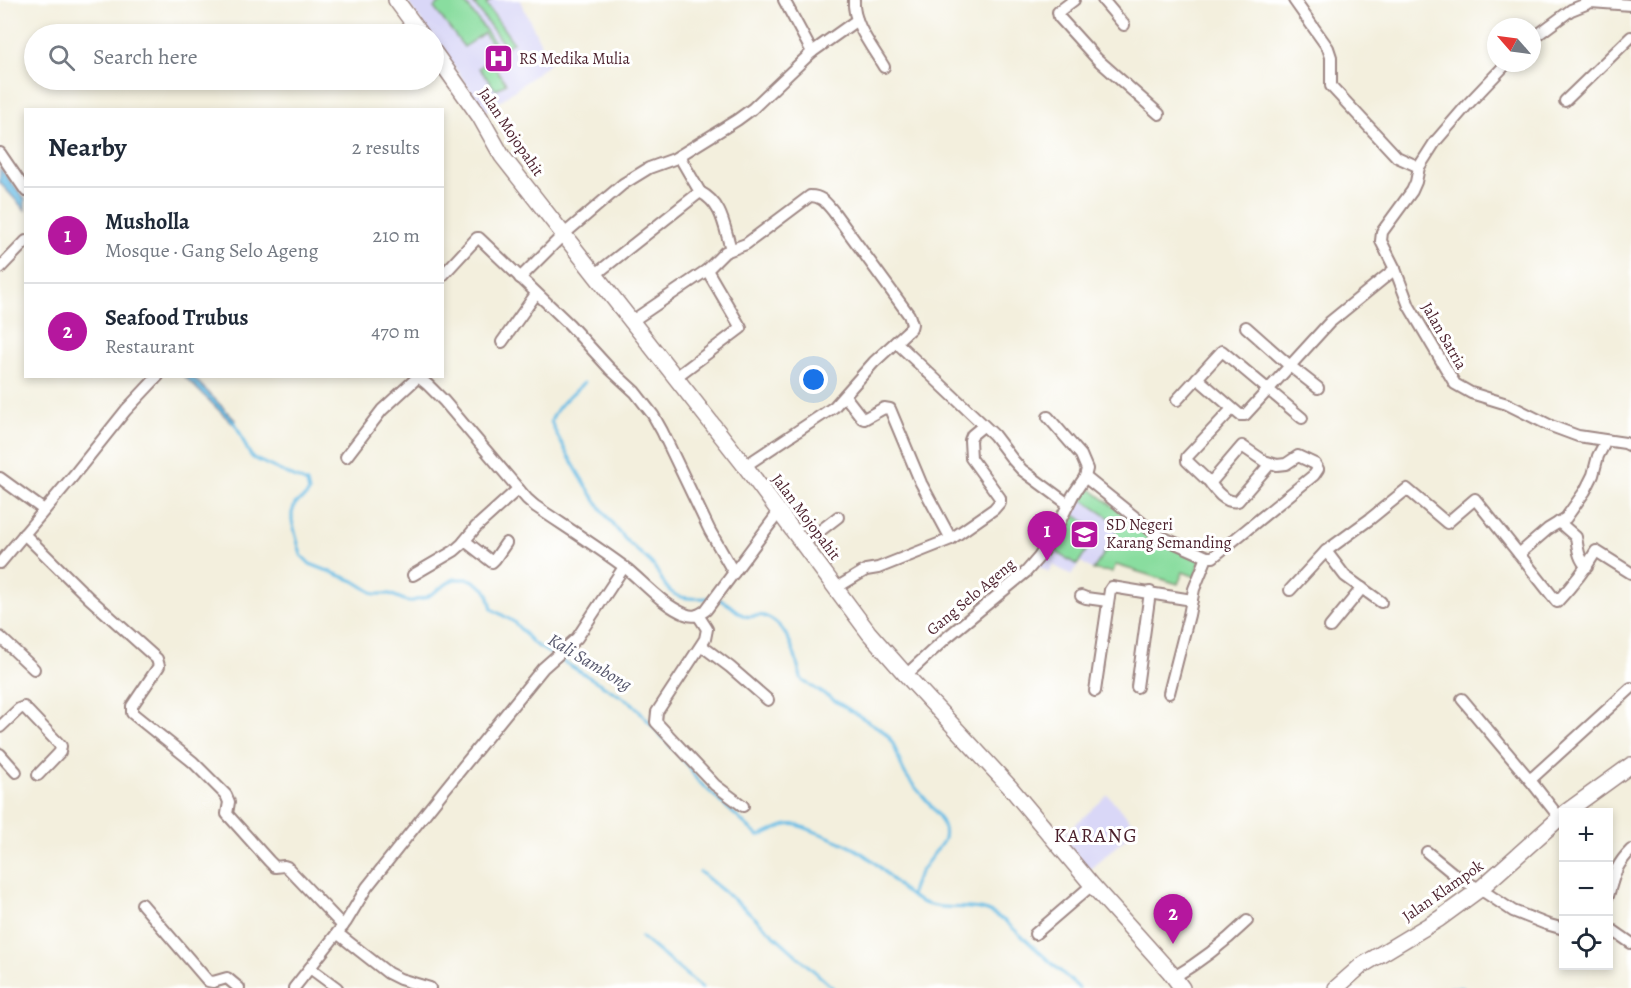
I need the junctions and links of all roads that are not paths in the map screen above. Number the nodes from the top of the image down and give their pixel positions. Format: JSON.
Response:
{"nodes":[{"id":1,"x":396,"y":0,"type":"edge"},
{"id":2,"x":854,"y":0,"type":"edge"},
{"id":3,"x":1074,"y":0,"type":"edge"},
{"id":4,"x":1103,"y":0,"type":"edge"},
{"id":5,"x":1294,"y":0,"type":"edge"},
{"id":6,"x":788,"y":2,"type":"edge"},
{"id":7,"x":1631,"y":5,"type":"edge"},
{"id":8,"x":856,"y":20,"type":"junction"},
{"id":9,"x":414,"y":24,"type":"edge"},
{"id":10,"x":1125,"y":26,"type":"dead end"},
{"id":11,"x":1541,"y":32,"type":"edge"},
{"id":12,"x":1631,"y":37,"type":"edge"},
{"id":13,"x":812,"y":52,"type":"junction"},
{"id":14,"x":444,"y":66,"type":"edge"},
{"id":15,"x":885,"y":67,"type":"dead end"},
{"id":16,"x":1499,"y":72,"type":"edge"},
{"id":17,"x":1565,"y":101,"type":"dead end"},
{"id":18,"x":1159,"y":114,"type":"dead end"},
{"id":19,"x":0,"y":153,"type":"edge"},
{"id":20,"x":679,"y":156,"type":"junction"},
{"id":21,"x":1419,"y":167,"type":"junction"},
{"id":22,"x":24,"y":188,"type":"edge"},
{"id":23,"x":700,"y":192,"type":"junction"},
{"id":24,"x":563,"y":235,"type":"junction"},
{"id":25,"x":24,"y":243,"type":"edge"},
{"id":26,"x":731,"y":249,"type":"junction"},
{"id":27,"x":0,"y":268,"type":"edge"},
{"id":28,"x":1395,"y":269,"type":"junction"},
{"id":29,"x":707,"y":270,"type":"junction"},
{"id":30,"x":444,"y":274,"type":"edge"},
{"id":31,"x":596,"y":274,"type":"junction"},
{"id":32,"x":520,"y":278,"type":"junction"},
{"id":33,"x":536,"y":294,"type":"junction"},
{"id":34,"x":632,"y":321,"type":"junction"},
{"id":35,"x":1246,"y":327,"type":"dead end"},
{"id":36,"x":502,"y":342,"type":"dead end"},
{"id":37,"x":896,"y":342,"type":"junction"},
{"id":38,"x":1290,"y":366,"type":"junction"},
{"id":39,"x":156,"y":378,"type":"edge"},
{"id":40,"x":416,"y":378,"type":"edge"},
{"id":41,"x":419,"y":378,"type":"edge"},
{"id":42,"x":676,"y":378,"type":"junction"},
{"id":43,"x":1197,"y":378,"type":"junction"},
{"id":44,"x":1318,"y":388,"type":"dead end"},
{"id":45,"x":1267,"y":391,"type":"junction"},
{"id":46,"x":845,"y":396,"type":"junction"},
{"id":47,"x":1177,"y":400,"type":"dead end"},
{"id":48,"x":1232,"y":409,"type":"junction"},
{"id":49,"x":1048,"y":417,"type":"dead end"},
{"id":50,"x":1302,"y":418,"type":"dead end"},
{"id":51,"x":983,"y":426,"type":"junction"},
{"id":52,"x":1606,"y":441,"type":"junction"},
{"id":53,"x":1631,"y":446,"type":"edge"},
{"id":54,"x":346,"y":457,"type":"dead end"},
{"id":55,"x":1270,"y":464,"type":"junction"},
{"id":56,"x":745,"y":466,"type":"junction"},
{"id":57,"x":1084,"y":477,"type":"junction"},
{"id":58,"x":0,"y":478,"type":"edge"},
{"id":59,"x":1208,"y":480,"type":"junction"},
{"id":60,"x":518,"y":489,"type":"junction"},
{"id":61,"x":1068,"y":504,"type":"junction"},
{"id":62,"x":44,"y":510,"type":"junction"},
{"id":63,"x":779,"y":512,"type":"junction"},
{"id":64,"x":838,"y":517,"type":"dead end"},
{"id":65,"x":1559,"y":522,"type":"junction"},
{"id":66,"x":24,"y":534,"type":"junction"},
{"id":67,"x":951,"y":539,"type":"junction"},
{"id":68,"x":465,"y":541,"type":"junction"},
{"id":69,"x":506,"y":543,"type":"dead end"},
{"id":70,"x":803,"y":544,"type":"junction"},
{"id":71,"x":1326,"y":551,"type":"junction"},
{"id":72,"x":1519,"y":554,"type":"junction"},
{"id":73,"x":1207,"y":557,"type":"junction"},
{"id":74,"x":0,"y":563,"type":"edge"},
{"id":75,"x":624,"y":567,"type":"junction"},
{"id":76,"x":1587,"y":567,"type":"junction"},
{"id":77,"x":734,"y":573,"type":"junction"},
{"id":78,"x":1631,"y":573,"type":"edge"},
{"id":79,"x":413,"y":575,"type":"dead end"},
{"id":80,"x":836,"y":588,"type":"junction"},
{"id":81,"x":1362,"y":588,"type":"junction"},
{"id":82,"x":1290,"y":590,"type":"dead end"},
{"id":83,"x":1150,"y":592,"type":"junction"},
{"id":84,"x":1081,"y":596,"type":"dead end"},
{"id":85,"x":1192,"y":600,"type":"junction"},
{"id":86,"x":1108,"y":601,"type":"junction"},
{"id":87,"x":1380,"y":602,"type":"dead end"},
{"id":88,"x":702,"y":613,"type":"junction"},
{"id":89,"x":1330,"y":627,"type":"dead end"},
{"id":90,"x":0,"y":637,"type":"edge"},
{"id":91,"x":702,"y":646,"type":"junction"},
{"id":92,"x":33,"y":669,"type":"dead end"},
{"id":93,"x":906,"y":675,"type":"junction"},
{"id":94,"x":1137,"y":687,"type":"dead end"},
{"id":95,"x":1631,"y":688,"type":"edge"},
{"id":96,"x":1095,"y":691,"type":"dead end"},
{"id":97,"x":1169,"y":693,"type":"dead end"},
{"id":98,"x":1462,"y":699,"type":"dead end"},
{"id":99,"x":768,"y":700,"type":"dead end"},
{"id":100,"x":0,"y":727,"type":"edge"},
{"id":101,"x":0,"y":754,"type":"edge"},
{"id":102,"x":1631,"y":765,"type":"edge"},
{"id":103,"x":16,"y":772,"type":"dead end"},
{"id":104,"x":38,"y":775,"type":"dead end"},
{"id":105,"x":1530,"y":780,"type":"junction"},
{"id":106,"x":743,"y":807,"type":"dead end"},
{"id":107,"x":1573,"y":808,"type":"edge"},
{"id":108,"x":1559,"y":811,"type":"edge"},
{"id":109,"x":1559,"y":819,"type":"edge"},
{"id":110,"x":1631,"y":850,"type":"edge"},
{"id":111,"x":1427,"y":852,"type":"dead end"},
{"id":112,"x":1613,"y":880,"type":"edge"},
{"id":113,"x":1092,"y":885,"type":"junction"},
{"id":114,"x":1480,"y":889,"type":"junction"},
{"id":115,"x":142,"y":904,"type":"dead end"},
{"id":116,"x":1247,"y":921,"type":"dead end"},
{"id":117,"x":1559,"y":928,"type":"edge"},
{"id":118,"x":340,"y":929,"type":"junction"},
{"id":119,"x":1613,"y":930,"type":"edge"},
{"id":120,"x":1035,"y":934,"type":"dead end"},
{"id":121,"x":1631,"y":943,"type":"edge"},
{"id":122,"x":310,"y":968,"type":"junction"},
{"id":123,"x":1178,"y":982,"type":"edge"},
{"id":124,"x":239,"y":988,"type":"edge"},
{"id":125,"x":294,"y":988,"type":"edge"},
{"id":126,"x":337,"y":988,"type":"edge"},
{"id":127,"x":430,"y":988,"type":"edge"},
{"id":128,"x":1335,"y":988,"type":"edge"}],
"edges":[{"from":1,"to":9,"type":"street"},
{"from":2,"to":8,"type":"street"},
{"from":3,"to":18,"type":"street"},
{"from":4,"to":10,"type":"street"},
{"from":5,"to":21,"type":"street"},
{"from":6,"to":13,"type":"street"},
{"from":7,"to":11,"type":"street"},
{"from":8,"to":13,"type":"street"},
{"from":8,"to":15,"type":"street"},
{"from":12,"to":17,"type":"street"},
{"from":13,"to":20,"type":"street"},
{"from":14,"to":24,"type":"street","name":"Jalan Mojopahit"},
{"from":16,"to":21,"type":"street"},
{"from":19,"to":22,"type":"street"},
{"from":20,"to":23,"type":"street"},
{"from":20,"to":24,"type":"street"},
{"from":21,"to":28,"type":"street","name":"Jalan Satria"},
{"from":23,"to":26,"type":"street"},
{"from":23,"to":31,"type":"street"},
{"from":24,"to":31,"type":"street","name":"Jalan Mojopahit"},
{"from":24,"to":32,"type":"street"},
{"from":25,"to":27,"type":"street"},
{"from":26,"to":29,"type":"street"},
{"from":26,"to":37,"type":"street"},
{"from":28,"to":38,"type":"street"},
{"from":28,"to":52,"type":"street","name":"Jalan Satria"},
{"from":29,"to":34,"type":"street"},
{"from":29,"to":42,"type":"street"},
{"from":30,"to":32,"type":"street"},
{"from":31,"to":34,"type":"street","name":"Jalan Mojopahit"},
{"from":32,"to":33,"type":"street"},
{"from":33,"to":36,"type":"street"},
{"from":33,"to":77,"type":"street"},
{"from":34,"to":42,"type":"street","name":"Jalan Mojopahit"},
{"from":35,"to":38,"type":"street"},
{"from":37,"to":46,"type":"street"},
{"from":37,"to":51,"type":"street"},
{"from":38,"to":44,"type":"street"},
{"from":38,"to":45,"type":"street"},
{"from":39,"to":62,"type":"street"},
{"from":40,"to":54,"type":"street"},
{"from":41,"to":60,"type":"street"},
{"from":42,"to":56,"type":"street","name":"Jalan Mojopahit"},
{"from":43,"to":45,"type":"street"},
{"from":43,"to":47,"type":"street"},
{"from":43,"to":48,"type":"street"},
{"from":45,"to":48,"type":"street"},
{"from":45,"to":50,"type":"street"},
{"from":46,"to":56,"type":"street"},
{"from":46,"to":67,"type":"street"},
{"from":48,"to":59,"type":"street"},
{"from":49,"to":57,"type":"street"},
{"from":51,"to":61,"type":"street"},
{"from":51,"to":67,"type":"street"},
{"from":52,"to":53,"type":"street","name":"Jalan Satria"},
{"from":52,"to":65,"type":"street"},
{"from":55,"to":59,"type":"street"},
{"from":55,"to":59,"type":"street"},
{"from":55,"to":73,"type":"street"},
{"from":56,"to":63,"type":"street","name":"Jalan Mojopahit"},
{"from":57,"to":61,"type":"street","name":"Gang Selo Ageng"},
{"from":57,"to":73,"type":"street"},
{"from":58,"to":62,"type":"street"},
{"from":60,"to":68,"type":"street"},
{"from":60,"to":75,"type":"street"},
{"from":61,"to":93,"type":"street","name":"Gang Selo Ageng"},
{"from":62,"to":66,"type":"street"},
{"from":63,"to":70,"type":"street","name":"Jalan Mojopahit"},
{"from":63,"to":77,"type":"street"},
{"from":64,"to":70,"type":"street"},
{"from":65,"to":72,"type":"street"},
{"from":65,"to":76,"type":"street"},
{"from":66,"to":74,"type":"street"},
{"from":66,"to":118,"type":"street"},
{"from":67,"to":80,"type":"street"},
{"from":68,"to":69,"type":"street"},
{"from":68,"to":79,"type":"street"},
{"from":70,"to":80,"type":"street","name":"Jalan Mojopahit"},
{"from":71,"to":72,"type":"street"},
{"from":71,"to":81,"type":"street"},
{"from":71,"to":82,"type":"street"},
{"from":72,"to":76,"type":"street"},
{"from":73,"to":85,"type":"street"},
{"from":75,"to":88,"type":"street"},
{"from":75,"to":118,"type":"street"},
{"from":76,"to":78,"type":"street"},
{"from":77,"to":88,"type":"street"},
{"from":80,"to":93,"type":"street","name":"Jalan Mojopahit"},
{"from":81,"to":87,"type":"street"},
{"from":81,"to":89,"type":"street"},
{"from":83,"to":85,"type":"street"},
{"from":83,"to":86,"type":"street"},
{"from":83,"to":94,"type":"street"},
{"from":84,"to":86,"type":"street"},
{"from":85,"to":97,"type":"street"},
{"from":86,"to":96,"type":"street"},
{"from":88,"to":91,"type":"street"},
{"from":90,"to":92,"type":"street"},
{"from":91,"to":99,"type":"street"},
{"from":91,"to":106,"type":"street"},
{"from":93,"to":113,"type":"street","name":"Jalan Mojopahit"},
{"from":95,"to":105,"type":"street"},
{"from":98,"to":105,"type":"street"},
{"from":100,"to":104,"type":"street"},
{"from":101,"to":103,"type":"street"},
{"from":102,"to":107,"type":"street","name":"Jalan Klampok"},
{"from":105,"to":108,"type":"street"},
{"from":109,"to":114,"type":"street","name":"Jalan Klampok"},
{"from":110,"to":112,"type":"street"},
{"from":111,"to":114,"type":"street"},
{"from":113,"to":120,"type":"street"},
{"from":113,"to":123,"type":"street","name":"Jalan Mojopahit"},
{"from":114,"to":117,"type":"street"},
{"from":114,"to":128,"type":"street","name":"Jalan Klampok"},
{"from":115,"to":124,"type":"street"},
{"from":116,"to":123,"type":"street"},
{"from":118,"to":122,"type":"street"},
{"from":118,"to":127,"type":"street"},
{"from":119,"to":121,"type":"street"},
{"from":122,"to":125,"type":"street"},
{"from":122,"to":126,"type":"street"}]}
